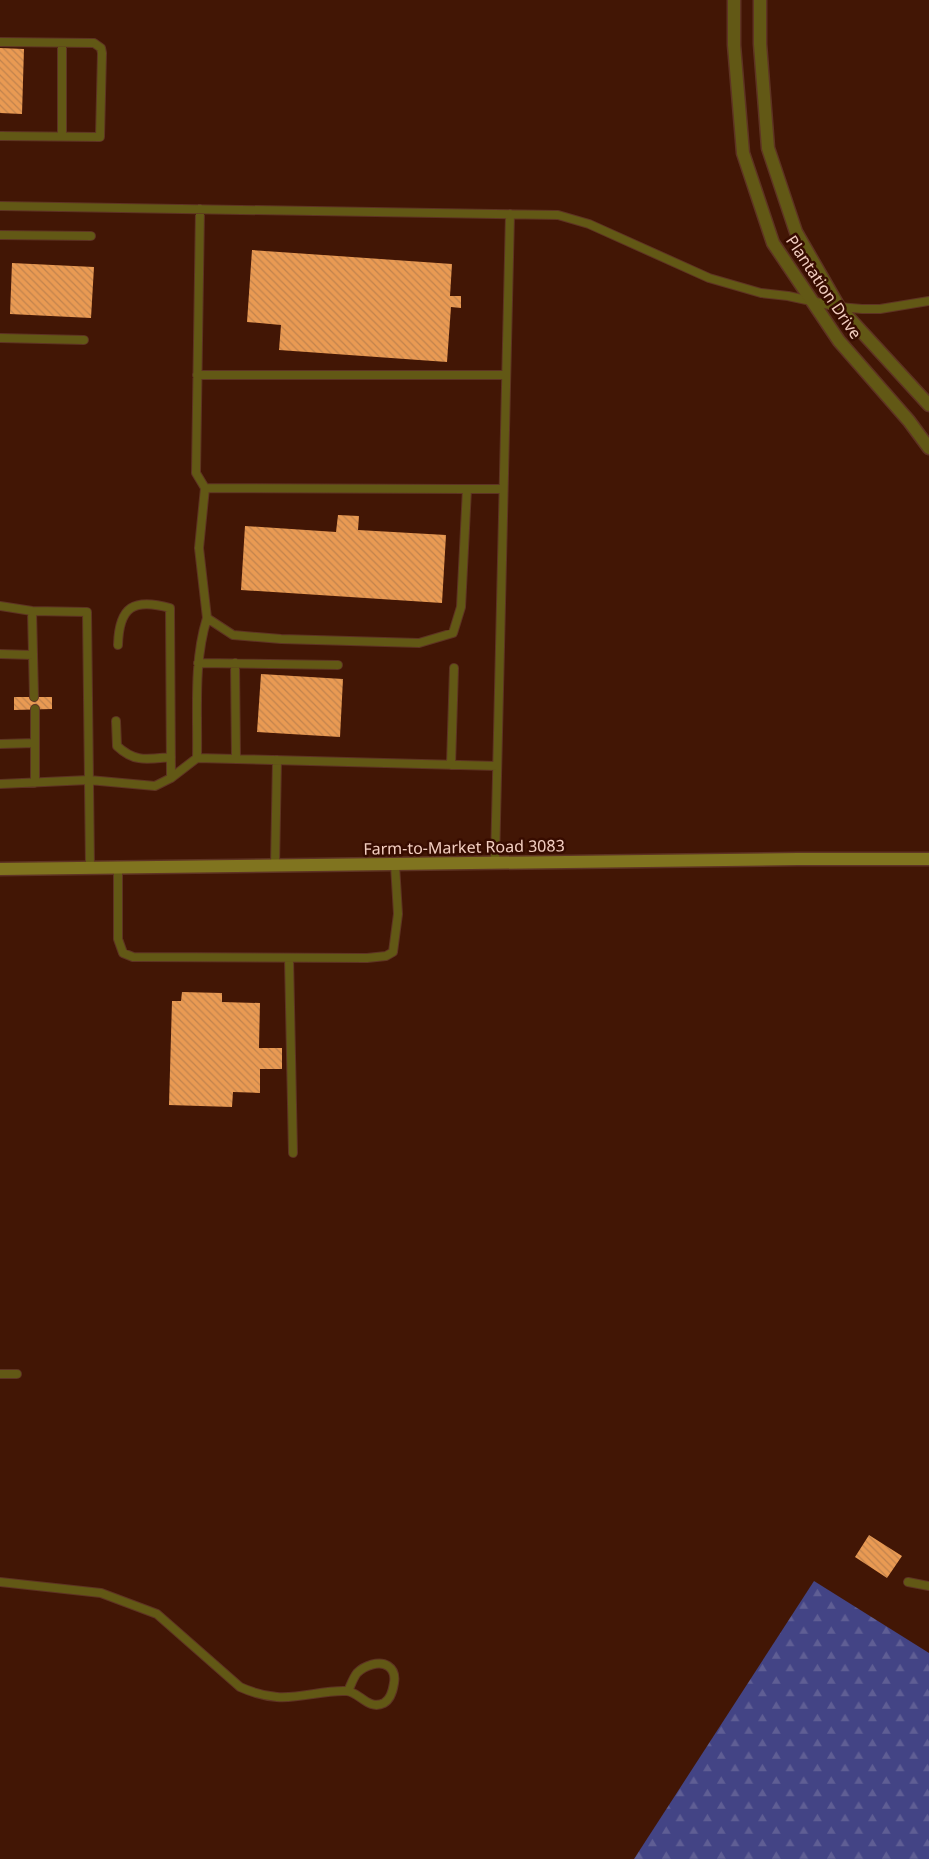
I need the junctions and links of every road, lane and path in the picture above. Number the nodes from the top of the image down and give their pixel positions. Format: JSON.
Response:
{"nodes":[{"id":1,"x":734,"y":0,"type":"edge"},
{"id":2,"x":760,"y":0,"type":"edge"},
{"id":3,"x":0,"y":42,"type":"edge"},
{"id":4,"x":62,"y":43,"type":"junction"},
{"id":5,"x":0,"y":136,"type":"edge"},
{"id":6,"x":62,"y":136,"type":"junction"},
{"id":7,"x":0,"y":206,"type":"edge"},
{"id":8,"x":200,"y":209,"type":"junction"},
{"id":9,"x":510,"y":214,"type":"junction"},
{"id":10,"x":0,"y":235,"type":"edge"},
{"id":11,"x":91,"y":236,"type":"dead end"},
{"id":12,"x":813,"y":302,"type":"junction"},
{"id":13,"x":929,"y":302,"type":"edge"},
{"id":14,"x":839,"y":307,"type":"junction"},
{"id":15,"x":0,"y":338,"type":"edge"},
{"id":16,"x":84,"y":340,"type":"dead end"},
{"id":17,"x":197,"y":375,"type":"junction"},
{"id":18,"x":506,"y":376,"type":"junction"},
{"id":19,"x":929,"y":405,"type":"edge"},
{"id":20,"x":929,"y":448,"type":"edge"},
{"id":21,"x":205,"y":488,"type":"junction"},
{"id":22,"x":467,"y":489,"type":"junction"},
{"id":23,"x":503,"y":489,"type":"junction"},
{"id":24,"x":0,"y":606,"type":"edge"},
{"id":25,"x":32,"y":611,"type":"junction"},
{"id":26,"x":207,"y":618,"type":"junction"},
{"id":27,"x":118,"y":645,"type":"dead end"},
{"id":28,"x":0,"y":654,"type":"edge"},
{"id":29,"x":33,"y":655,"type":"junction"},
{"id":30,"x":198,"y":663,"type":"junction"},
{"id":31,"x":235,"y":663,"type":"junction"},
{"id":32,"x":338,"y":665,"type":"dead end"},
{"id":33,"x":454,"y":668,"type":"dead end"},
{"id":34,"x":34,"y":697,"type":"dead end"},
{"id":35,"x":35,"y":710,"type":"dead end"},
{"id":36,"x":116,"y":720,"type":"dead end"},
{"id":37,"x":0,"y":744,"type":"edge"},
{"id":38,"x":35,"y":744,"type":"junction"},
{"id":39,"x":171,"y":757,"type":"junction"},
{"id":40,"x":197,"y":758,"type":"junction"},
{"id":41,"x":236,"y":758,"type":"junction"},
{"id":42,"x":277,"y":760,"type":"junction"},
{"id":43,"x":451,"y":765,"type":"junction"},
{"id":44,"x":497,"y":766,"type":"junction"},
{"id":45,"x":171,"y":778,"type":"junction"},
{"id":46,"x":89,"y":780,"type":"junction"},
{"id":47,"x":35,"y":782,"type":"junction"},
{"id":48,"x":0,"y":784,"type":"edge"},
{"id":49,"x":929,"y":859,"type":"edge"},
{"id":50,"x":495,"y":863,"type":"junction"},
{"id":51,"x":395,"y":865,"type":"junction"},
{"id":52,"x":275,"y":866,"type":"junction"},
{"id":53,"x":90,"y":868,"type":"junction"},
{"id":54,"x":118,"y":868,"type":"junction"},
{"id":55,"x":0,"y":869,"type":"edge"},
{"id":56,"x":289,"y":958,"type":"junction"},
{"id":57,"x":293,"y":1153,"type":"dead end"},
{"id":58,"x":0,"y":1374,"type":"edge"},
{"id":59,"x":17,"y":1374,"type":"dead end"},
{"id":60,"x":0,"y":1582,"type":"edge"},
{"id":61,"x":908,"y":1582,"type":"dead end"},
{"id":62,"x":929,"y":1586,"type":"edge"},
{"id":63,"x":348,"y":1690,"type":"junction"}],
"edges":[{"from":1,"to":12,"type":"street","name":"Plantation Drive"},
{"from":2,"to":14,"type":"street","name":"Plantation Drive"},
{"from":3,"to":4,"type":"lane"},
{"from":4,"to":6,"type":"lane"},
{"from":4,"to":6,"type":"lane"},
{"from":5,"to":6,"type":"lane"},
{"from":7,"to":8,"type":"lane"},
{"from":8,"to":9,"type":"lane"},
{"from":8,"to":17,"type":"lane"},
{"from":9,"to":12,"type":"lane"},
{"from":9,"to":18,"type":"lane"},
{"from":10,"to":11,"type":"lane"},
{"from":12,"to":14,"type":"lane"},
{"from":12,"to":20,"type":"street","name":"Plantation Drive"},
{"from":13,"to":14,"type":"lane"},
{"from":14,"to":19,"type":"street","name":"Plantation Drive"},
{"from":15,"to":16,"type":"lane"},
{"from":17,"to":18,"type":"lane"},
{"from":17,"to":21,"type":"lane"},
{"from":18,"to":23,"type":"lane"},
{"from":21,"to":22,"type":"lane"},
{"from":21,"to":26,"type":"lane"},
{"from":22,"to":23,"type":"lane"},
{"from":22,"to":26,"type":"lane"},
{"from":23,"to":44,"type":"lane"},
{"from":24,"to":25,"type":"lane"},
{"from":25,"to":29,"type":"lane"},
{"from":25,"to":46,"type":"lane"},
{"from":26,"to":30,"type":"lane"},
{"from":27,"to":39,"type":"lane"},
{"from":28,"to":29,"type":"lane"},
{"from":29,"to":34,"type":"lane"},
{"from":30,"to":31,"type":"lane"},
{"from":30,"to":40,"type":"lane"},
{"from":31,"to":32,"type":"lane"},
{"from":31,"to":41,"type":"lane"},
{"from":33,"to":43,"type":"lane"},
{"from":35,"to":38,"type":"lane"},
{"from":36,"to":39,"type":"lane"},
{"from":37,"to":38,"type":"lane"},
{"from":38,"to":47,"type":"lane"},
{"from":39,"to":45,"type":"lane"},
{"from":40,"to":41,"type":"lane"},
{"from":40,"to":45,"type":"lane"},
{"from":41,"to":42,"type":"lane"},
{"from":42,"to":43,"type":"lane"},
{"from":42,"to":52,"type":"lane"},
{"from":43,"to":44,"type":"lane"},
{"from":44,"to":50,"type":"lane"},
{"from":45,"to":46,"type":"lane"},
{"from":46,"to":47,"type":"lane"},
{"from":46,"to":53,"type":"lane"},
{"from":47,"to":48,"type":"lane"},
{"from":49,"to":50,"type":"main road","name":"Farm-to-Market Road 3083"},
{"from":50,"to":51,"type":"main road","name":"Farm-to-Market Road 3083"},
{"from":51,"to":52,"type":"main road","name":"Farm-to-Market Road 3083"},
{"from":51,"to":56,"type":"lane"},
{"from":52,"to":54,"type":"main road","name":"Farm-to-Market Road 3083"},
{"from":53,"to":54,"type":"main road","name":"Farm-to-Market Road 3083"},
{"from":53,"to":55,"type":"main road","name":"Farm-to-Market Road 3083"},
{"from":54,"to":56,"type":"lane"},
{"from":56,"to":57,"type":"lane"},
{"from":58,"to":59,"type":"lane"},
{"from":60,"to":63,"type":"lane"},
{"from":61,"to":62,"type":"lane"},
{"from":63,"to":63,"type":"lane"}]}
